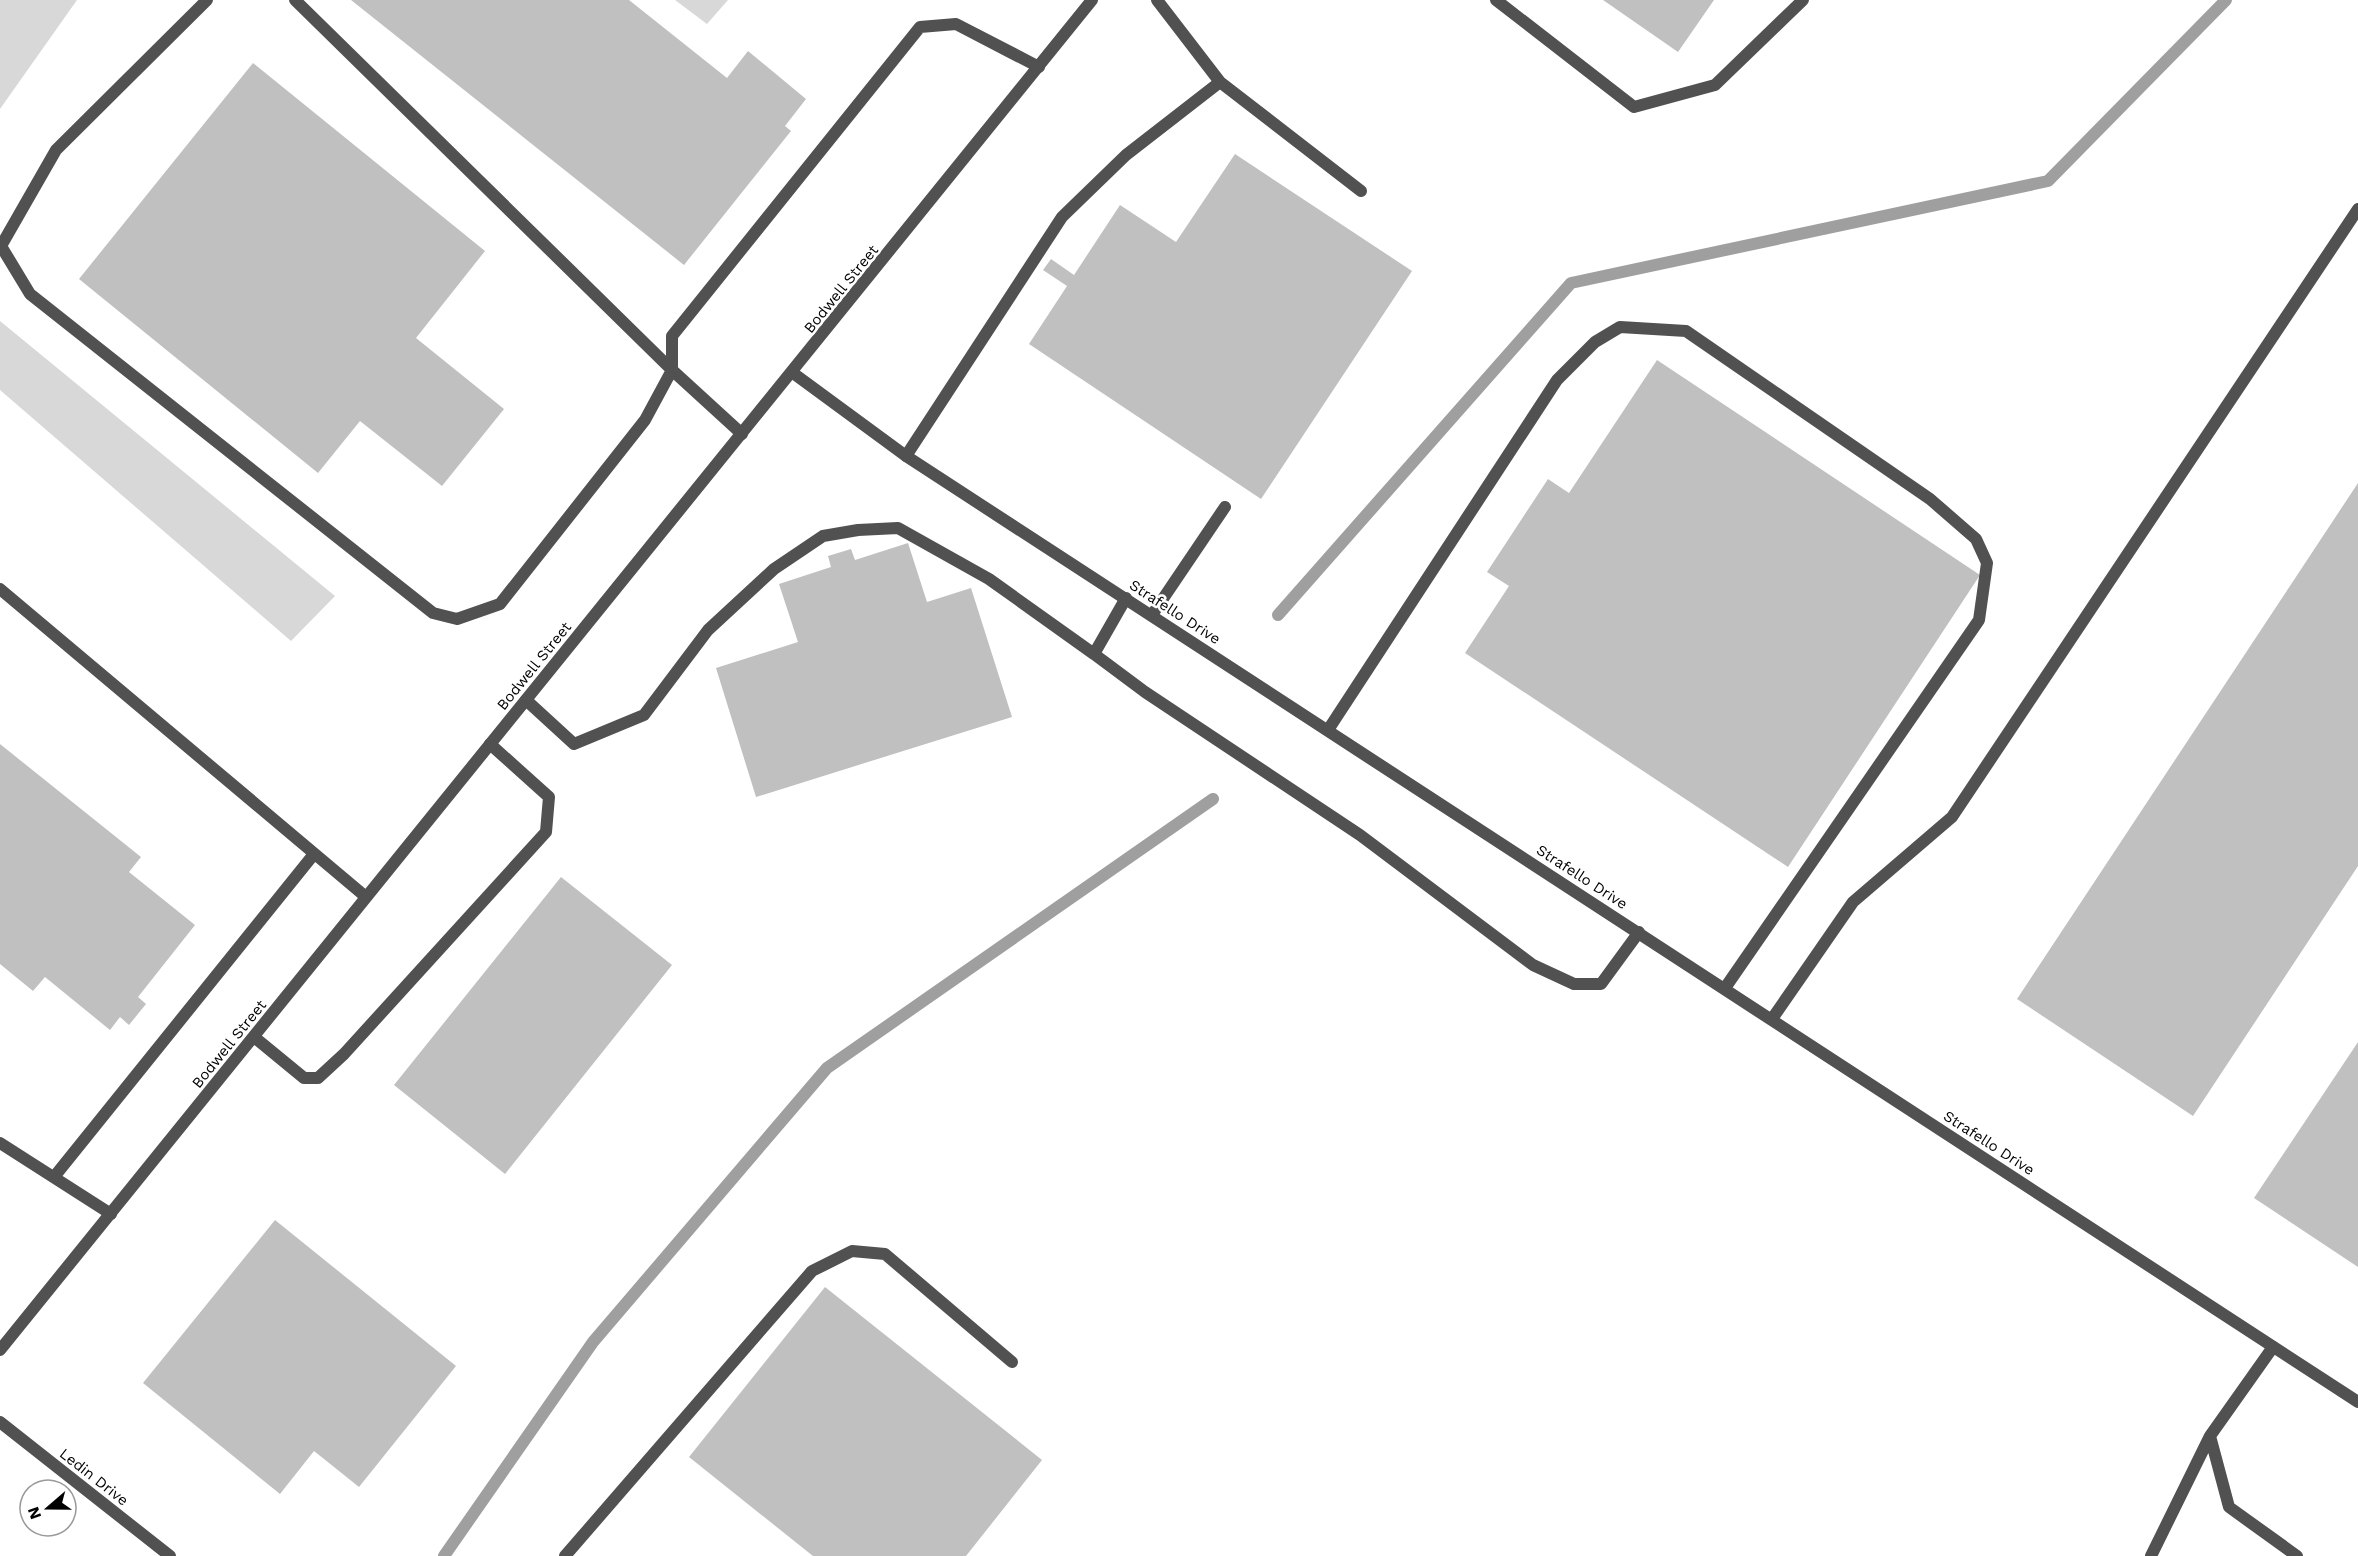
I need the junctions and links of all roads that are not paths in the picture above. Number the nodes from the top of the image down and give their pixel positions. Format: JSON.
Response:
{"nodes":[{"id":1,"x":207,"y":0,"type":"edge"},
{"id":2,"x":295,"y":0,"type":"edge"},
{"id":3,"x":1092,"y":0,"type":"edge"},
{"id":4,"x":1157,"y":0,"type":"edge"},
{"id":5,"x":1496,"y":0,"type":"edge"},
{"id":6,"x":1803,"y":0,"type":"edge"},
{"id":7,"x":1039,"y":67,"type":"junction"},
{"id":8,"x":1220,"y":82,"type":"junction"},
{"id":9,"x":1361,"y":191,"type":"dead end"},
{"id":10,"x":2358,"y":209,"type":"edge"},
{"id":11,"x":672,"y":370,"type":"junction"},
{"id":12,"x":793,"y":373,"type":"junction"},
{"id":13,"x":742,"y":435,"type":"junction"},
{"id":14,"x":906,"y":456,"type":"junction"},
{"id":15,"x":1225,"y":507,"type":"dead end"},
{"id":16,"x":0,"y":589,"type":"edge"},
{"id":17,"x":1126,"y":598,"type":"junction"},
{"id":18,"x":1152,"y":615,"type":"junction"},
{"id":19,"x":1094,"y":654,"type":"junction"},
{"id":20,"x":526,"y":700,"type":"junction"},
{"id":21,"x":1328,"y":730,"type":"junction"},
{"id":22,"x":490,"y":744,"type":"junction"},
{"id":23,"x":314,"y":854,"type":"junction"},
{"id":24,"x":366,"y":897,"type":"junction"},
{"id":25,"x":1639,"y":932,"type":"junction"},
{"id":26,"x":1725,"y":988,"type":"junction"},
{"id":27,"x":1772,"y":1019,"type":"junction"},
{"id":28,"x":254,"y":1036,"type":"junction"},
{"id":29,"x":0,"y":1143,"type":"edge"},
{"id":30,"x":54,"y":1177,"type":"junction"},
{"id":31,"x":111,"y":1214,"type":"junction"},
{"id":32,"x":2273,"y":1347,"type":"junction"},
{"id":33,"x":0,"y":1350,"type":"edge"},
{"id":34,"x":1012,"y":1362,"type":"dead end"},
{"id":35,"x":2358,"y":1402,"type":"edge"},
{"id":36,"x":0,"y":1422,"type":"edge"},
{"id":37,"x":2210,"y":1436,"type":"junction"},
{"id":38,"x":170,"y":1556,"type":"edge"},
{"id":39,"x":566,"y":1556,"type":"edge"},
{"id":40,"x":2151,"y":1556,"type":"edge"},
{"id":41,"x":2297,"y":1556,"type":"edge"}],
"edges":[{"from":1,"to":11,"type":"street"},
{"from":2,"to":11,"type":"street"},
{"from":3,"to":7,"type":"street","name":"Bodwell Street"},
{"from":4,"to":8,"type":"street"},
{"from":5,"to":6,"type":"street"},
{"from":7,"to":11,"type":"street"},
{"from":7,"to":12,"type":"street","name":"Bodwell Street"},
{"from":8,"to":9,"type":"street"},
{"from":8,"to":14,"type":"street"},
{"from":10,"to":27,"type":"street"},
{"from":11,"to":13,"type":"street"},
{"from":12,"to":13,"type":"street","name":"Bodwell Street"},
{"from":12,"to":14,"type":"street","name":"Strafello Drive"},
{"from":13,"to":20,"type":"street","name":"Bodwell Street"},
{"from":14,"to":17,"type":"street","name":"Strafello Drive"},
{"from":15,"to":18,"type":"street"},
{"from":16,"to":23,"type":"street"},
{"from":17,"to":18,"type":"street","name":"Strafello Drive"},
{"from":17,"to":19,"type":"street"},
{"from":18,"to":21,"type":"street","name":"Strafello Drive"},
{"from":19,"to":20,"type":"street"},
{"from":19,"to":25,"type":"street"},
{"from":20,"to":22,"type":"street","name":"Bodwell Street"},
{"from":21,"to":25,"type":"street","name":"Strafello Drive"},
{"from":21,"to":26,"type":"street"},
{"from":22,"to":24,"type":"street","name":"Bodwell Street"},
{"from":22,"to":28,"type":"street"},
{"from":23,"to":24,"type":"street"},
{"from":23,"to":30,"type":"street"},
{"from":24,"to":28,"type":"street","name":"Bodwell Street"},
{"from":25,"to":26,"type":"street","name":"Strafello Drive"},
{"from":26,"to":27,"type":"street","name":"Strafello Drive"},
{"from":27,"to":32,"type":"street","name":"Strafello Drive"},
{"from":28,"to":31,"type":"street","name":"Bodwell Street"},
{"from":29,"to":30,"type":"street"},
{"from":30,"to":31,"type":"street"},
{"from":31,"to":33,"type":"street","name":"Bodwell Street"},
{"from":32,"to":35,"type":"street","name":"Strafello Drive"},
{"from":32,"to":37,"type":"street"},
{"from":34,"to":39,"type":"street"},
{"from":36,"to":38,"type":"street","name":"Ledin Drive"},
{"from":37,"to":40,"type":"street"},
{"from":37,"to":41,"type":"street"}]}
